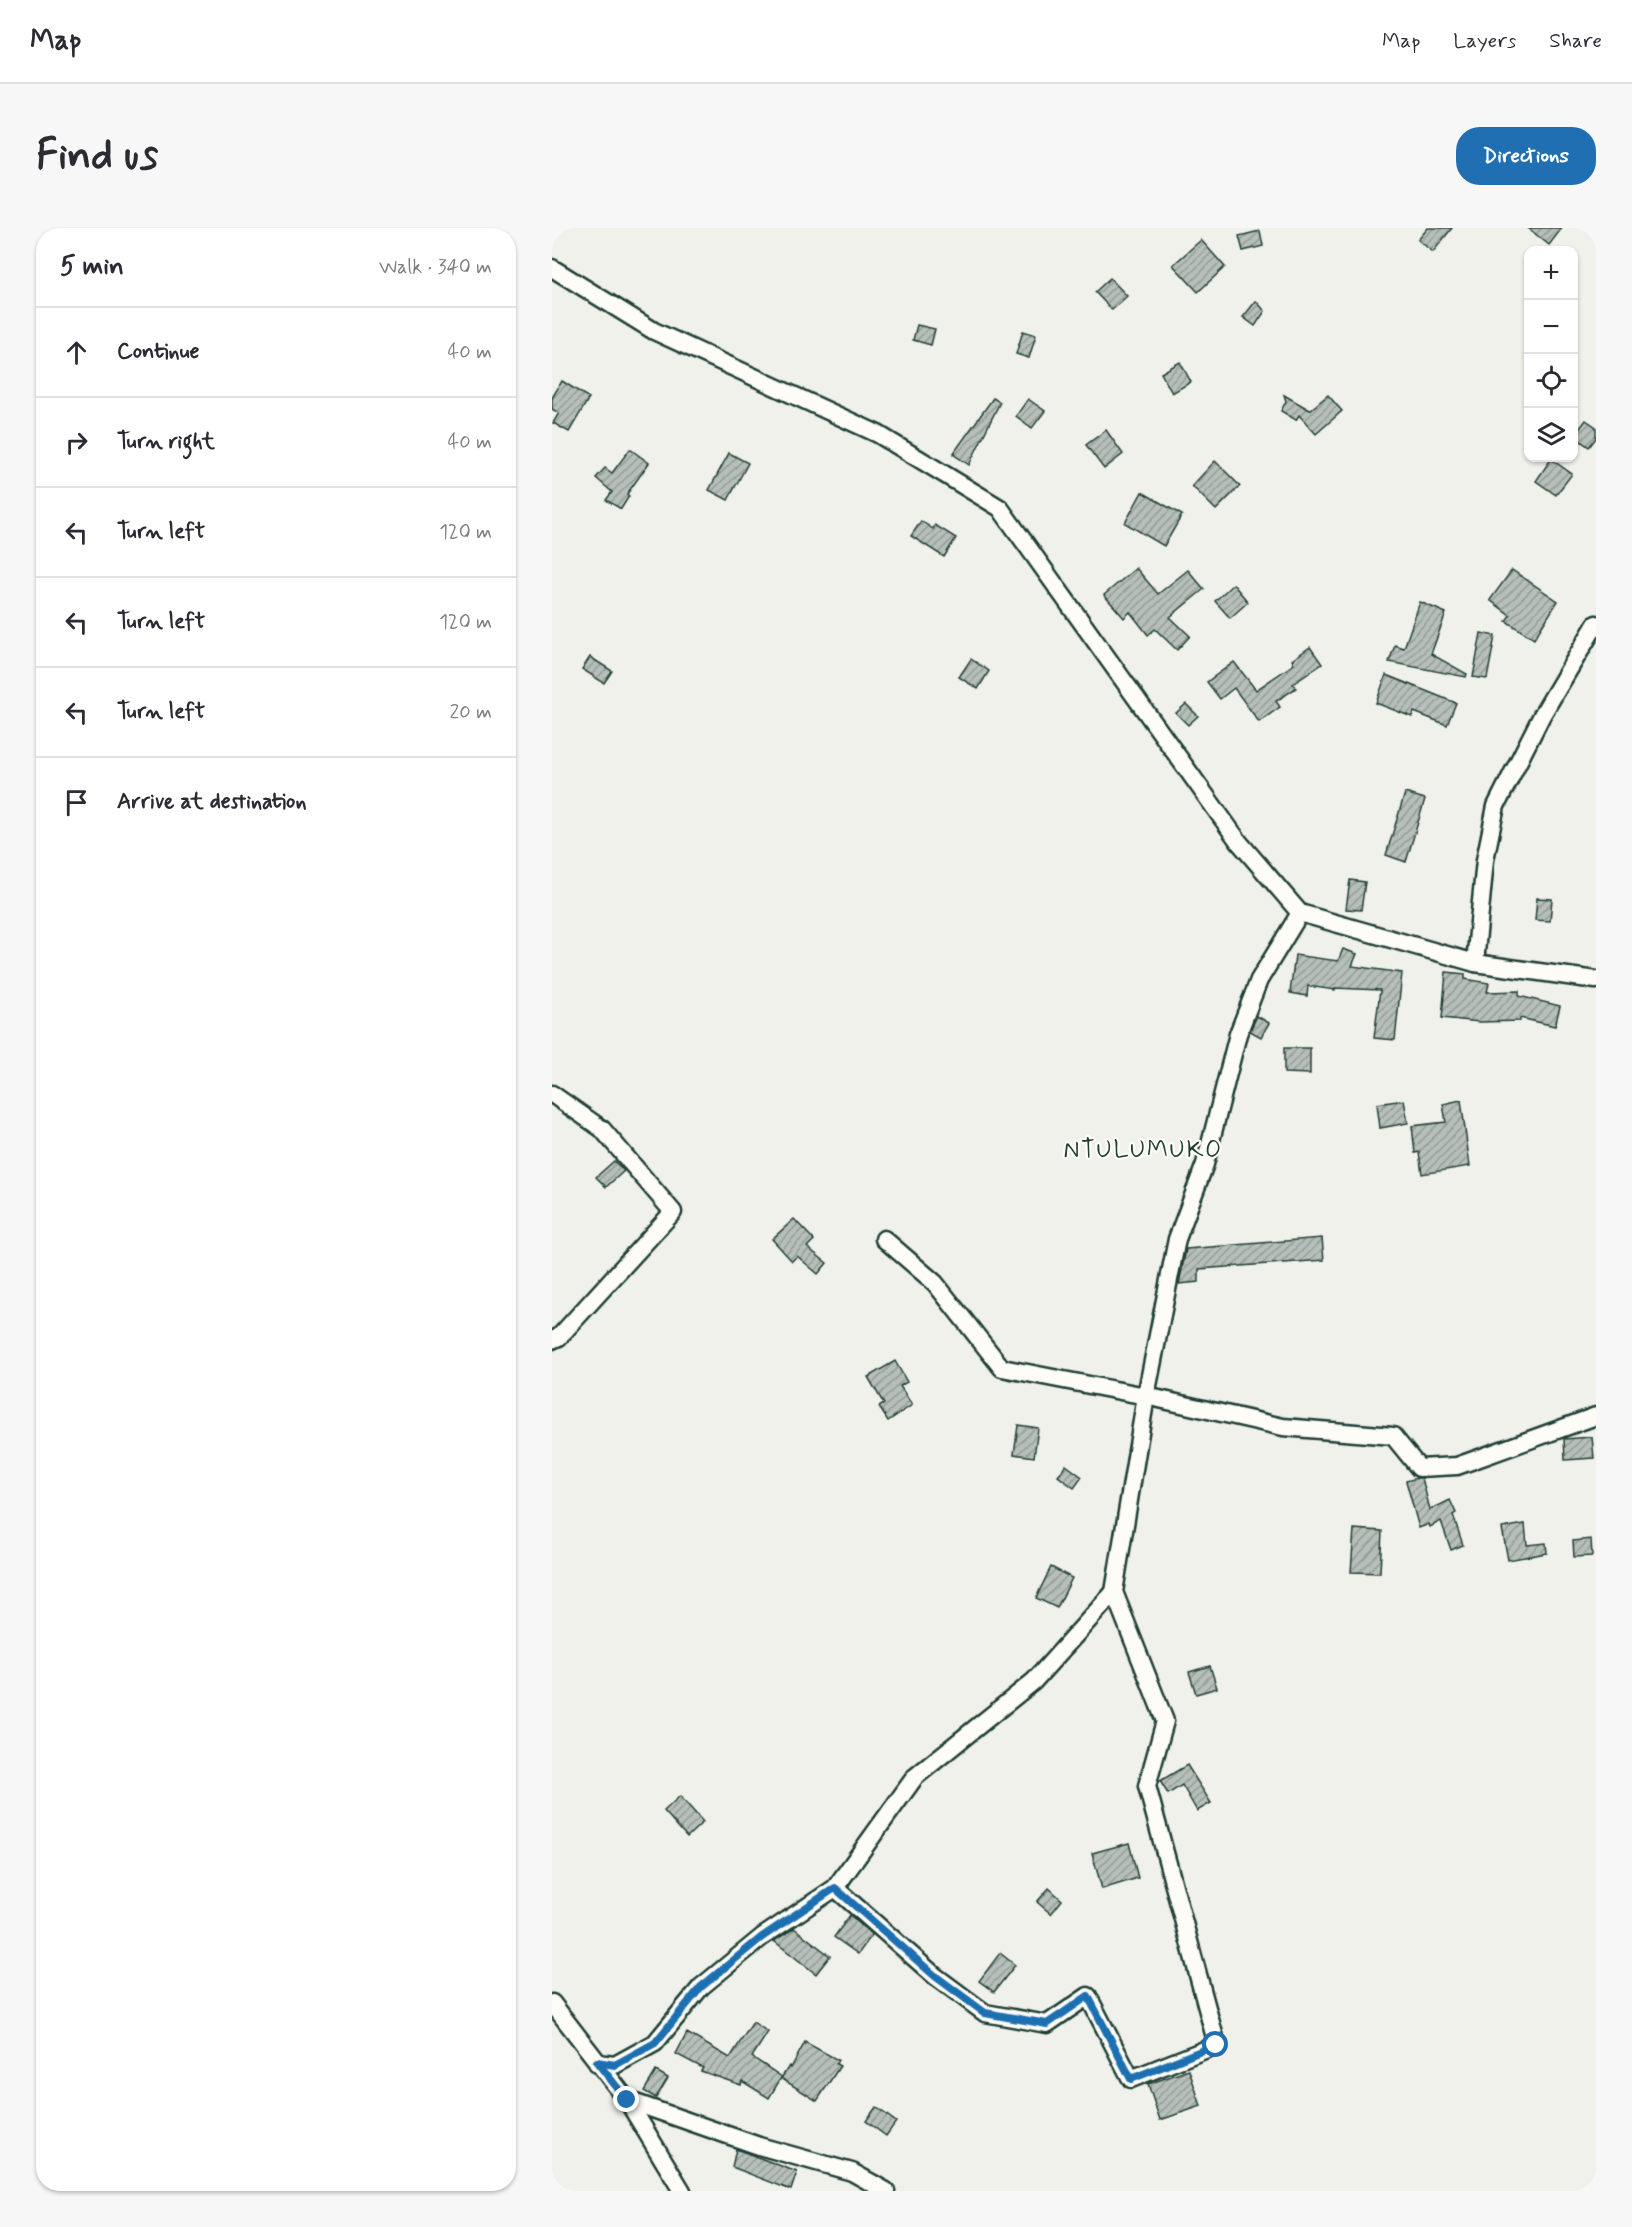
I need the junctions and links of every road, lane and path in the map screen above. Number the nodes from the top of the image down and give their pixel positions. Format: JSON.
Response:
{"nodes":[{"id":1,"x":552,"y":268,"type":"edge"},
{"id":2,"x":1596,"y":624,"type":"edge"},
{"id":3,"x":1300,"y":913,"type":"junction"},
{"id":4,"x":1475,"y":963,"type":"junction"},
{"id":5,"x":1596,"y":980,"type":"edge"},
{"id":6,"x":552,"y":1094,"type":"edge"},
{"id":7,"x":884,"y":1239,"type":"dead end"},
{"id":8,"x":552,"y":1340,"type":"edge"},
{"id":9,"x":1146,"y":1396,"type":"junction"},
{"id":10,"x":1596,"y":1416,"type":"edge"},
{"id":11,"x":1114,"y":1592,"type":"junction"},
{"id":12,"x":835,"y":1888,"type":"junction"},
{"id":13,"x":552,"y":2003,"type":"edge"},
{"id":14,"x":597,"y":2062,"type":"junction"},
{"id":15,"x":627,"y":2100,"type":"junction"},
{"id":16,"x":682,"y":2191,"type":"edge"},
{"id":17,"x":886,"y":2191,"type":"edge"}],
"edges":[{"from":1,"to":3,"type":"street"},
{"from":2,"to":4,"type":"street"},
{"from":3,"to":4,"type":"street"},
{"from":3,"to":9,"type":"street"},
{"from":4,"to":5,"type":"street"},
{"from":6,"to":8,"type":"street"},
{"from":7,"to":9,"type":"street"},
{"from":9,"to":10,"type":"street"},
{"from":9,"to":11,"type":"street"},
{"from":11,"to":12,"type":"street"},
{"from":11,"to":12,"type":"street"},
{"from":12,"to":14,"type":"street"},
{"from":13,"to":14,"type":"street"},
{"from":14,"to":15,"type":"street"},
{"from":15,"to":16,"type":"street"},
{"from":15,"to":17,"type":"street"}]}
